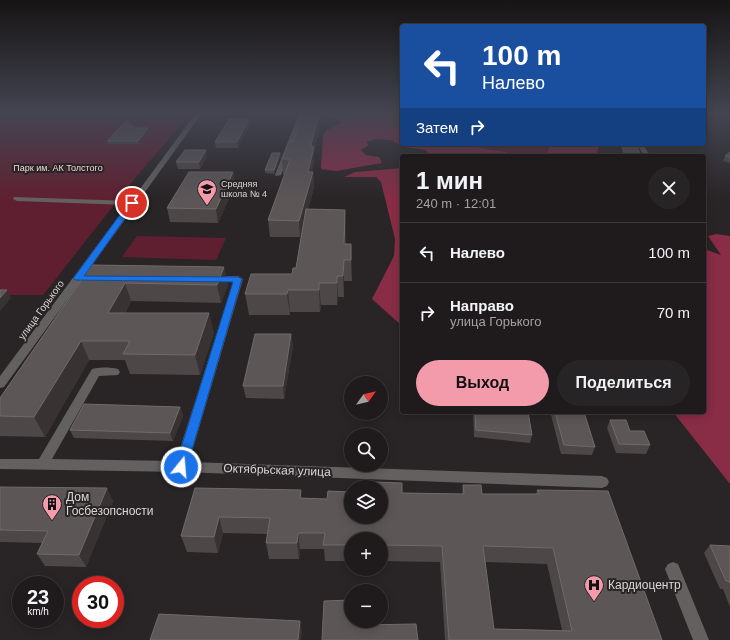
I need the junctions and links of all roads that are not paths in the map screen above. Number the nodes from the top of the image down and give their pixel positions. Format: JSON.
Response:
{"nodes":[{"id":1,"x":177,"y":143,"type":"edge"},
{"id":2,"x":290,"y":143,"type":"edge"},
{"id":3,"x":278,"y":175,"type":"dead end"},
{"id":4,"x":17,"y":199,"type":"dead end"},
{"id":5,"x":132,"y":203,"type":"junction"},
{"id":6,"x":78,"y":278,"type":"junction"},
{"id":7,"x":108,"y":278,"type":"edge"},
{"id":8,"x":207,"y":279,"type":"edge"},
{"id":9,"x":5,"y":371,"type":"edge"},
{"id":10,"x":114,"y":372,"type":"dead end"},
{"id":11,"x":0,"y":384,"type":"edge"},
{"id":12,"x":0,"y":464,"type":"edge"},
{"id":13,"x":43,"y":464,"type":"junction"},
{"id":14,"x":181,"y":467,"type":"junction"},
{"id":15,"x":602,"y":482,"type":"dead end"},
{"id":16,"x":673,"y":569,"type":"dead end"},
{"id":17,"x":701,"y":640,"type":"edge"}],
"edges":[{"from":1,"to":5,"type":"street","name":"улица Горького"},
{"from":2,"to":3,"type":"street"},
{"from":4,"to":5,"type":"street"},
{"from":5,"to":6,"type":"street","name":"улица Горького"},
{"from":6,"to":7,"type":"street"},
{"from":6,"to":9,"type":"street","name":"улица Горького"},
{"from":8,"to":14,"type":"street"},
{"from":9,"to":11,"type":"street","name":"улица Горького"},
{"from":10,"to":13,"type":"street"},
{"from":12,"to":13,"type":"street","name":"Октябрьская улица"},
{"from":13,"to":14,"type":"street","name":"Октябрьская улица"},
{"from":14,"to":15,"type":"street","name":"Октябрьская улица"},
{"from":16,"to":17,"type":"street"}]}
